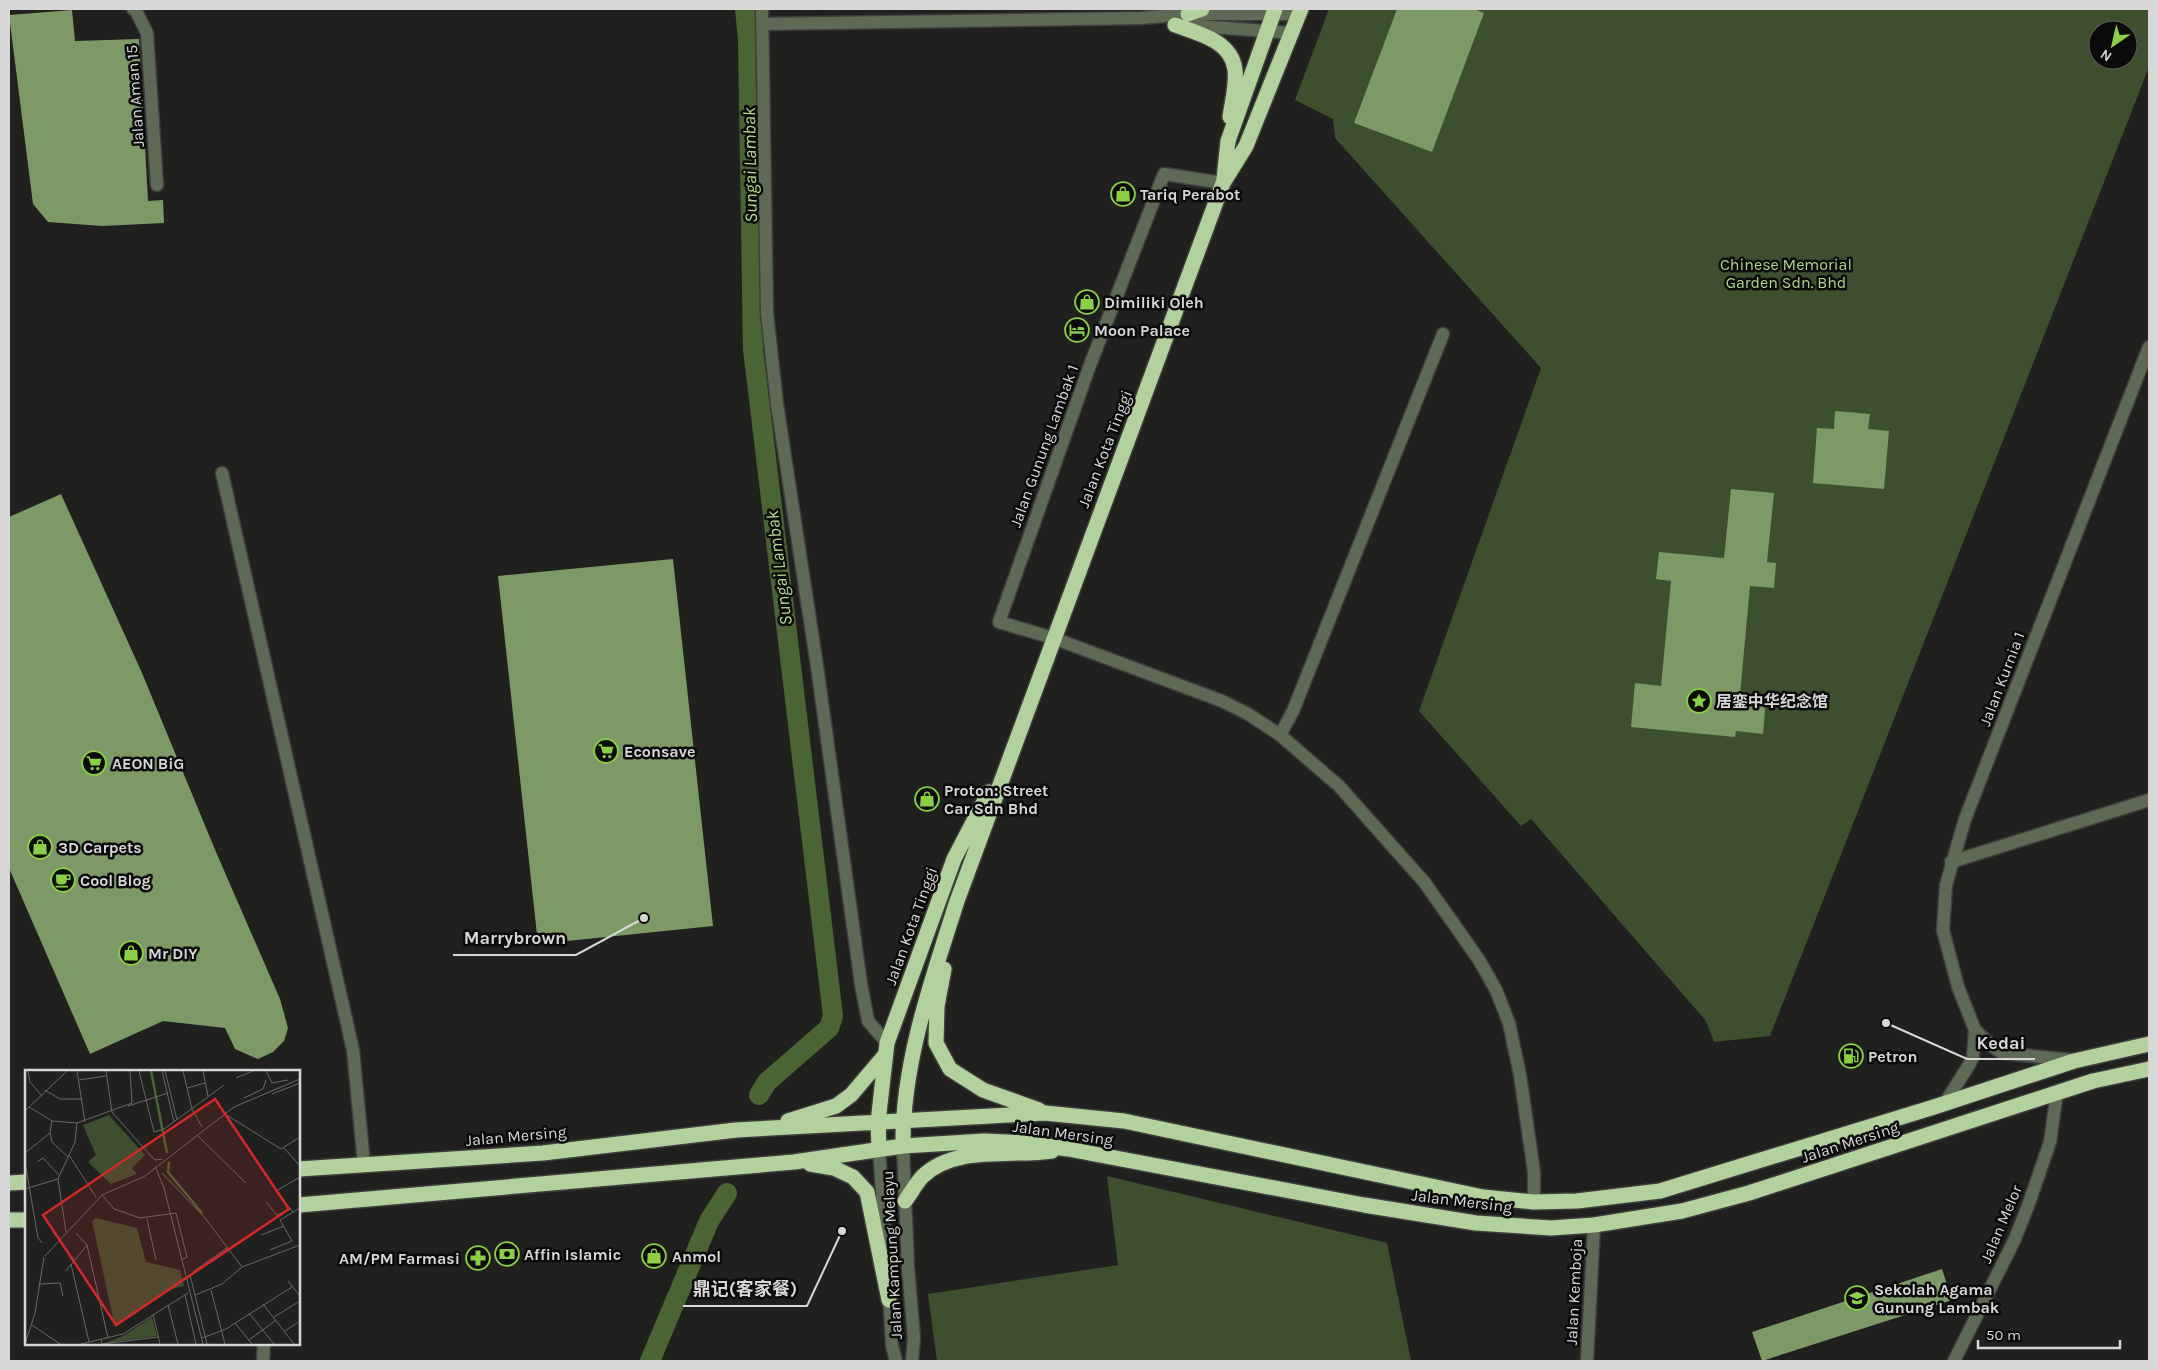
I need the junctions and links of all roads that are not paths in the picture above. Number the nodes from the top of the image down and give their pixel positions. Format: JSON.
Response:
{"nodes":[{"id":1,"x":133,"y":9,"type":"edge"},
{"id":2,"x":762,"y":9,"type":"edge"},
{"id":3,"x":1195,"y":11,"type":"edge"},
{"id":4,"x":1274,"y":11,"type":"edge"},
{"id":5,"x":1300,"y":12,"type":"edge"},
{"id":6,"x":1141,"y":18,"type":"junction"},
{"id":7,"x":762,"y":24,"type":"junction"},
{"id":8,"x":1175,"y":25,"type":"junction"},
{"id":9,"x":1267,"y":30,"type":"junction"},
{"id":10,"x":1292,"y":33,"type":"junction"},
{"id":11,"x":1228,"y":141,"type":"junction"},
{"id":12,"x":1223,"y":183,"type":"junction"},
{"id":13,"x":157,"y":185,"type":"dead end"},
{"id":14,"x":1442,"y":334,"type":"dead end"},
{"id":15,"x":2149,"y":347,"type":"edge"},
{"id":16,"x":222,"y":473,"type":"dead end"},
{"id":17,"x":1053,"y":638,"type":"junction"},
{"id":18,"x":1021,"y":728,"type":"junction"},
{"id":19,"x":1280,"y":735,"type":"junction"},
{"id":20,"x":2149,"y":800,"type":"edge"},
{"id":21,"x":1951,"y":862,"type":"junction"},
{"id":22,"x":956,"y":901,"type":"junction"},
{"id":23,"x":1975,"y":1030,"type":"junction"},
{"id":24,"x":2149,"y":1044,"type":"edge"},
{"id":25,"x":886,"y":1049,"type":"junction"},
{"id":26,"x":2074,"y":1061,"type":"junction"},
{"id":27,"x":2149,"y":1069,"type":"edge"},
{"id":28,"x":2057,"y":1093,"type":"junction"},
{"id":29,"x":1945,"y":1104,"type":"junction"},
{"id":30,"x":1046,"y":1113,"type":"junction"},
{"id":31,"x":902,"y":1119,"type":"junction"},
{"id":32,"x":878,"y":1122,"type":"junction"},
{"id":33,"x":764,"y":1129,"type":"junction"},
{"id":34,"x":903,"y":1146,"type":"junction"},
{"id":35,"x":879,"y":1148,"type":"junction"},
{"id":36,"x":1068,"y":1149,"type":"junction"},
{"id":37,"x":794,"y":1162,"type":"junction"},
{"id":38,"x":364,"y":1164,"type":"junction"},
{"id":39,"x":300,"y":1169,"type":"edge"},
{"id":40,"x":25,"y":1182,"type":"edge"},
{"id":41,"x":9,"y":1183,"type":"edge"},
{"id":42,"x":905,"y":1201,"type":"junction"},
{"id":43,"x":1534,"y":1202,"type":"junction"},
{"id":44,"x":300,"y":1205,"type":"edge"},
{"id":45,"x":9,"y":1220,"type":"edge"},
{"id":46,"x":25,"y":1220,"type":"edge"},
{"id":47,"x":1594,"y":1225,"type":"junction"},
{"id":48,"x":889,"y":1300,"type":"junction"},
{"id":49,"x":264,"y":1345,"type":"edge"},
{"id":50,"x":263,"y":1361,"type":"edge"},
{"id":51,"x":896,"y":1361,"type":"edge"},
{"id":52,"x":912,"y":1361,"type":"edge"},
{"id":53,"x":1587,"y":1361,"type":"edge"},
{"id":54,"x":1954,"y":1361,"type":"edge"}],
"edges":[{"from":1,"to":13,"type":"street","name":"Jalan Aman 15"},
{"from":2,"to":7,"type":"street"},
{"from":3,"to":4,"type":"street"},
{"from":3,"to":6,"type":"street"},
{"from":4,"to":5,"type":"street"},
{"from":4,"to":9,"type":"highway","name":"Jalan Kota Tinggi"},
{"from":5,"to":10,"type":"highway","name":"Jalan Kota Tinggi"},
{"from":6,"to":7,"type":"street"},
{"from":6,"to":8,"type":"street"},
{"from":7,"to":25,"type":"street"},
{"from":8,"to":9,"type":"street"},
{"from":8,"to":11,"type":"highway"},
{"from":9,"to":10,"type":"street"},
{"from":9,"to":11,"type":"highway","name":"Jalan Kota Tinggi"},
{"from":10,"to":12,"type":"highway","name":"Jalan Kota Tinggi"},
{"from":11,"to":12,"type":"highway","name":"Jalan Kota Tinggi"},
{"from":12,"to":17,"type":"highway","name":"Jalan Kota Tinggi"},
{"from":12,"to":17,"type":"street","name":"Jalan Gunung Lambak 1"},
{"from":14,"to":19,"type":"street"},
{"from":15,"to":21,"type":"street","name":"Jalan Kurnia 1"},
{"from":16,"to":38,"type":"street"},
{"from":17,"to":18,"type":"highway","name":"Jalan Kota Tinggi"},
{"from":17,"to":19,"type":"street"},
{"from":18,"to":22,"type":"highway","name":"Jalan Kota Tinggi"},
{"from":18,"to":25,"type":"highway","name":"Jalan Kota Tinggi"},
{"from":19,"to":43,"type":"street"},
{"from":20,"to":21,"type":"street"},
{"from":21,"to":23,"type":"street","name":"Jalan Kurnia 1"},
{"from":22,"to":30,"type":"highway"},
{"from":22,"to":31,"type":"highway","name":"Jalan Kota Tinggi"},
{"from":23,"to":26,"type":"street"},
{"from":23,"to":29,"type":"street"},
{"from":24,"to":26,"type":"highway","name":"Jalan Mersing"},
{"from":25,"to":32,"type":"highway","name":"Jalan Kota Tinggi"},
{"from":25,"to":33,"type":"highway"},
{"from":26,"to":29,"type":"highway","name":"Jalan Mersing"},
{"from":27,"to":28,"type":"highway","name":"Jalan Mersing"},
{"from":28,"to":47,"type":"highway","name":"Jalan Mersing"},
{"from":28,"to":54,"type":"street","name":"Jalan Melor"},
{"from":29,"to":43,"type":"highway","name":"Jalan Mersing"},
{"from":30,"to":31,"type":"highway","name":"Jalan Mersing"},
{"from":30,"to":43,"type":"highway","name":"Jalan Mersing"},
{"from":31,"to":32,"type":"highway","name":"Jalan Mersing"},
{"from":31,"to":34,"type":"highway","name":"Jalan Kota Tinggi"},
{"from":32,"to":33,"type":"highway","name":"Jalan Mersing"},
{"from":32,"to":35,"type":"highway","name":"Jalan Kota Tinggi"},
{"from":33,"to":38,"type":"highway","name":"Jalan Mersing"},
{"from":34,"to":35,"type":"highway","name":"Jalan Mersing"},
{"from":34,"to":36,"type":"highway","name":"Jalan Mersing"},
{"from":34,"to":42,"type":"street","name":"Jalan Kampung Melayu"},
{"from":35,"to":37,"type":"highway","name":"Jalan Mersing"},
{"from":35,"to":48,"type":"street","name":"Jalan Kampung Melayu"},
{"from":36,"to":42,"type":"highway"},
{"from":36,"to":47,"type":"highway","name":"Jalan Mersing"},
{"from":37,"to":44,"type":"highway","name":"Jalan Mersing"},
{"from":37,"to":48,"type":"highway"},
{"from":38,"to":39,"type":"highway","name":"Jalan Mersing"},
{"from":40,"to":41,"type":"highway"},
{"from":42,"to":52,"type":"street","name":"Jalan Kampung Melayu"},
{"from":45,"to":46,"type":"highway"},
{"from":47,"to":53,"type":"street","name":"Jalan Kemboja"},
{"from":48,"to":51,"type":"street","name":"Jalan Kampung Melayu"},
{"from":49,"to":50,"type":"street"}]}
